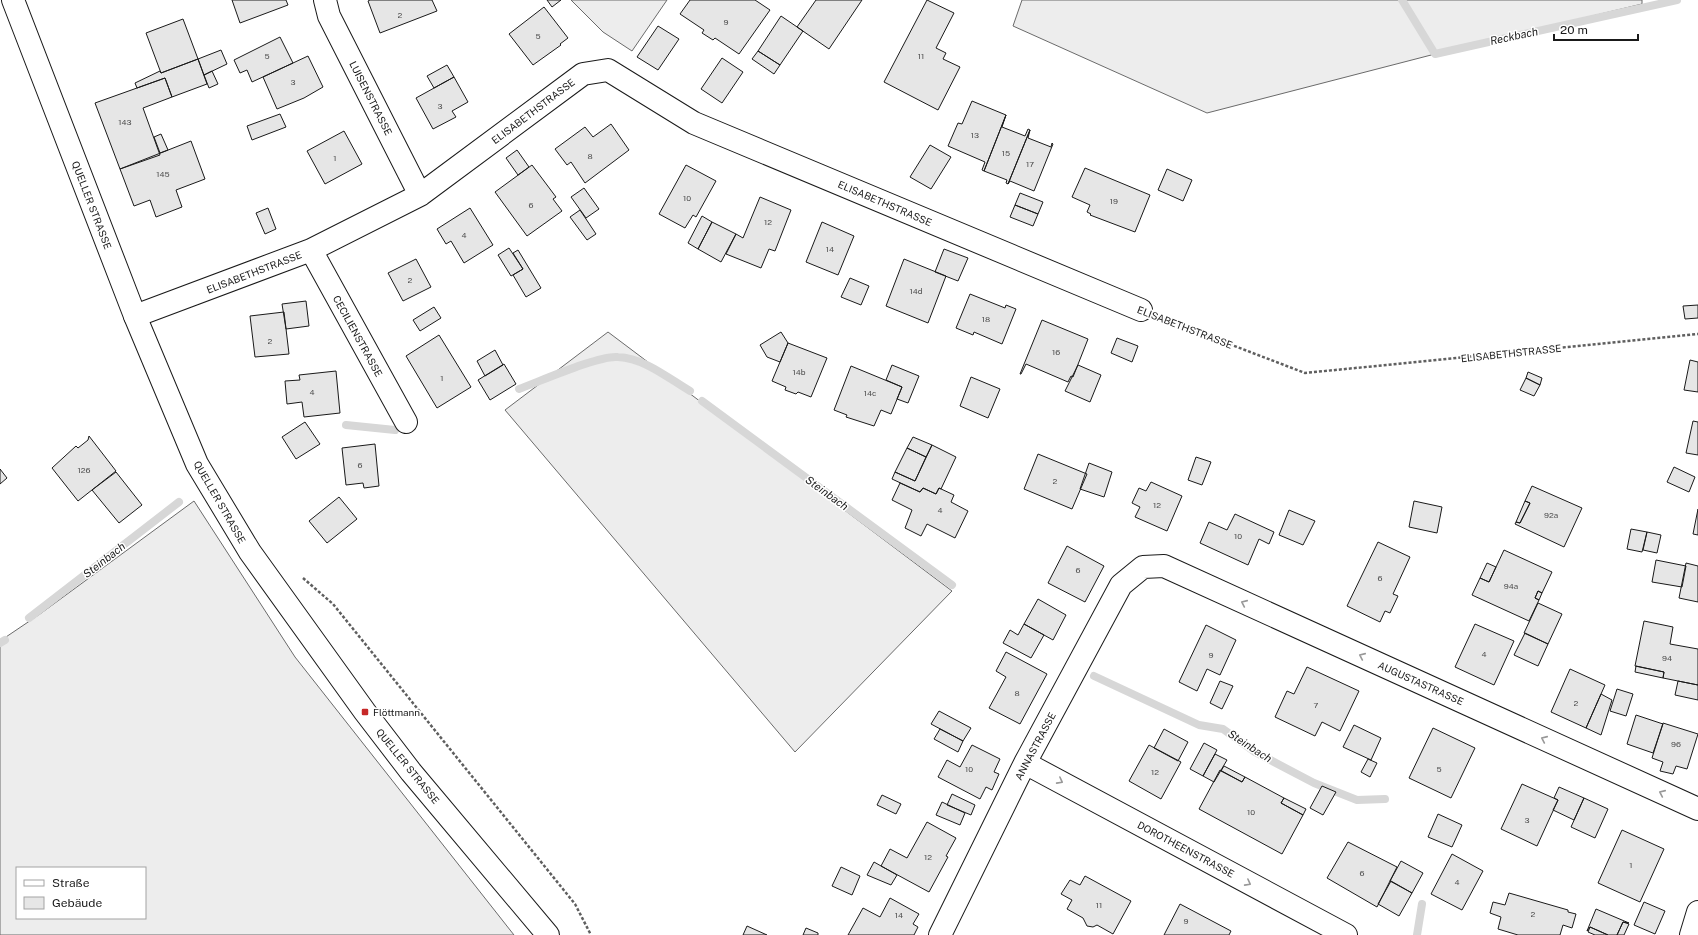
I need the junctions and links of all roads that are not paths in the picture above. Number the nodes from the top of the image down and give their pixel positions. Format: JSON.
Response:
{"nodes":[{"id":1,"x":13,"y":0,"type":"edge"},
{"id":2,"x":325,"y":0,"type":"edge"},
{"id":3,"x":420,"y":195,"type":"junction"},
{"id":4,"x":312,"y":250,"type":"junction"},
{"id":5,"x":1141,"y":310,"type":"road end"},
{"id":6,"x":135,"y":316,"type":"junction"},
{"id":7,"x":406,"y":422,"type":"dead end"},
{"id":8,"x":1143,"y":567,"type":"joint"},
{"id":9,"x":1025,"y":763,"type":"junction"},
{"id":10,"x":1698,"y":809,"type":"edge"},
{"id":11,"x":1698,"y":912,"type":"edge"},
{"id":12,"x":548,"y":935,"type":"edge"},
{"id":13,"x":940,"y":935,"type":"edge"},
{"id":14,"x":1346,"y":935,"type":"edge"},
{"id":15,"x":1691,"y":935,"type":"edge"}],
"edges":[{"from":1,"to":6,"type":"street","name":"QUELLER STRASSE"},
{"from":2,"to":3,"type":"street","name":"LUISENSTRASSE"},
{"from":3,"to":4,"type":"street","name":"ELISABETHSTRASSE"},
{"from":3,"to":5,"type":"street","name":"ELISABETHSTRASSE"},
{"from":4,"to":6,"type":"street","name":"ELISABETHSTRASSE"},
{"from":4,"to":7,"type":"street","name":"CECILIENSTRASSE"},
{"from":6,"to":12,"type":"street","name":"QUELLER STRASSE"},
{"from":8,"to":9,"type":"street","name":"ANNASTRASSE"},
{"from":10,"to":8,"type":"street","name":"AUGUSTASTRASSE","one_way":true},
{"from":9,"to":13,"type":"street","name":"ANNASTRASSE"},
{"from":9,"to":14,"type":"street","name":"DOROTHEENSTRASSE","one_way":true},
{"from":11,"to":15,"type":"street"}]}
